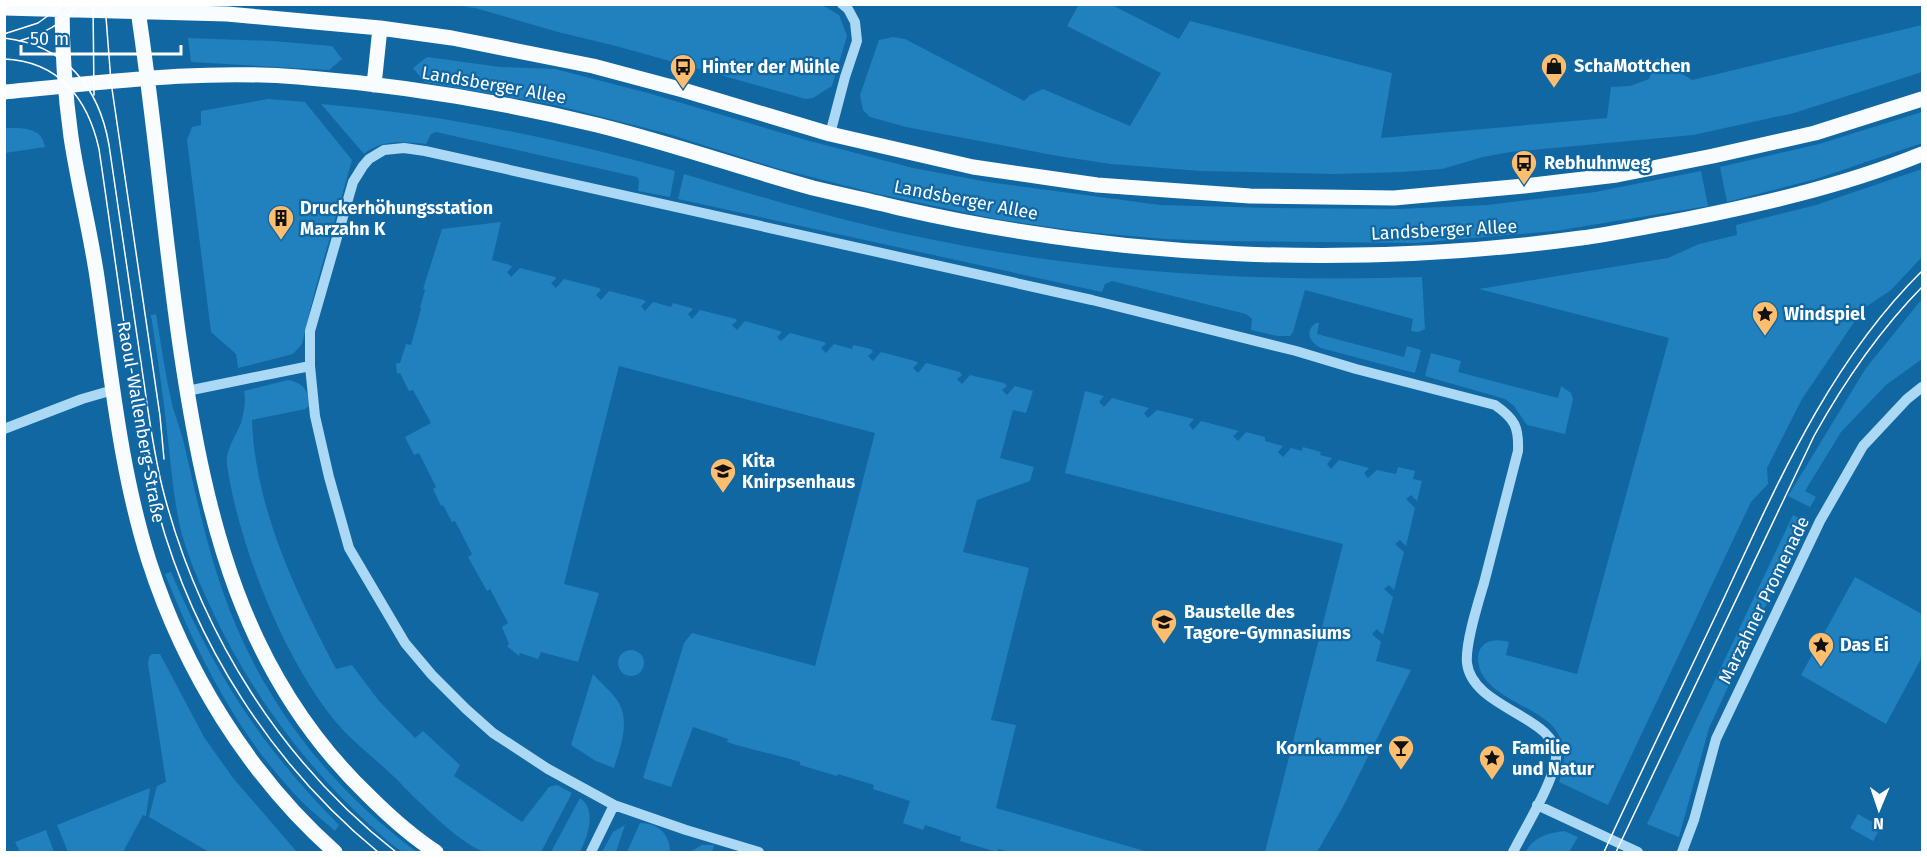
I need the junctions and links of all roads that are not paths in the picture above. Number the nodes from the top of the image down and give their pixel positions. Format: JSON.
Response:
{"nodes":[{"id":1,"x":842,"y":4,"type":"edge"},
{"id":2,"x":62,"y":6,"type":"edge"},
{"id":3,"x":4,"y":8,"type":"edge"},
{"id":4,"x":138,"y":8,"type":"edge"},
{"id":5,"x":380,"y":28,"type":"junction"},
{"id":6,"x":147,"y":78,"type":"junction"},
{"id":7,"x":374,"y":84,"type":"junction"},
{"id":8,"x":66,"y":87,"type":"junction"},
{"id":9,"x":4,"y":92,"type":"edge"},
{"id":10,"x":1923,"y":99,"type":"edge"},
{"id":11,"x":830,"y":134,"type":"junction"},
{"id":12,"x":1923,"y":154,"type":"edge"},
{"id":13,"x":310,"y":366,"type":"junction"},
{"id":14,"x":1923,"y":387,"type":"edge"},
{"id":15,"x":113,"y":390,"type":"junction"},
{"id":16,"x":187,"y":391,"type":"junction"},
{"id":17,"x":4,"y":429,"type":"edge"},
{"id":18,"x":614,"y":805,"type":"junction"},
{"id":19,"x":1537,"y":805,"type":"junction"},
{"id":20,"x":335,"y":852,"type":"edge"},
{"id":21,"x":436,"y":852,"type":"edge"},
{"id":22,"x":591,"y":852,"type":"edge"},
{"id":23,"x":759,"y":852,"type":"edge"},
{"id":24,"x":1513,"y":852,"type":"edge"},
{"id":25,"x":1638,"y":852,"type":"edge"},
{"id":26,"x":1682,"y":852,"type":"edge"}],
"edges":[{"from":1,"to":11,"type":"street"},
{"from":2,"to":3,"type":"main road","name":"Landsberger Allee"},
{"from":2,"to":4,"type":"main road","name":"Landsberger Allee"},
{"from":2,"to":8,"type":"main road","name":"Raoul-Wallenberg-Straße"},
{"from":4,"to":5,"type":"main road","name":"Landsberger Allee"},
{"from":4,"to":6,"type":"main road"},
{"from":5,"to":7,"type":"main road"},
{"from":5,"to":11,"type":"main road","name":"Landsberger Allee"},
{"from":6,"to":7,"type":"main road","name":"Landsberger Allee"},
{"from":6,"to":8,"type":"main road","name":"Landsberger Allee"},
{"from":6,"to":16,"type":"main road"},
{"from":7,"to":12,"type":"main road","name":"Landsberger Allee"},
{"from":8,"to":9,"type":"main road","name":"Landsberger Allee"},
{"from":8,"to":15,"type":"main road","name":"Raoul-Wallenberg-Straße"},
{"from":10,"to":11,"type":"main road","name":"Landsberger Allee"},
{"from":13,"to":16,"type":"street"},
{"from":13,"to":18,"type":"street"},
{"from":13,"to":19,"type":"street"},
{"from":14,"to":26,"type":"street","name":"Marzahner Promenade"},
{"from":15,"to":17,"type":"street"},
{"from":15,"to":20,"type":"main road","name":"Raoul-Wallenberg-Straße"},
{"from":16,"to":21,"type":"main road"},
{"from":18,"to":22,"type":"street"},
{"from":18,"to":23,"type":"street"},
{"from":19,"to":24,"type":"street"},
{"from":19,"to":25,"type":"street"}]}
